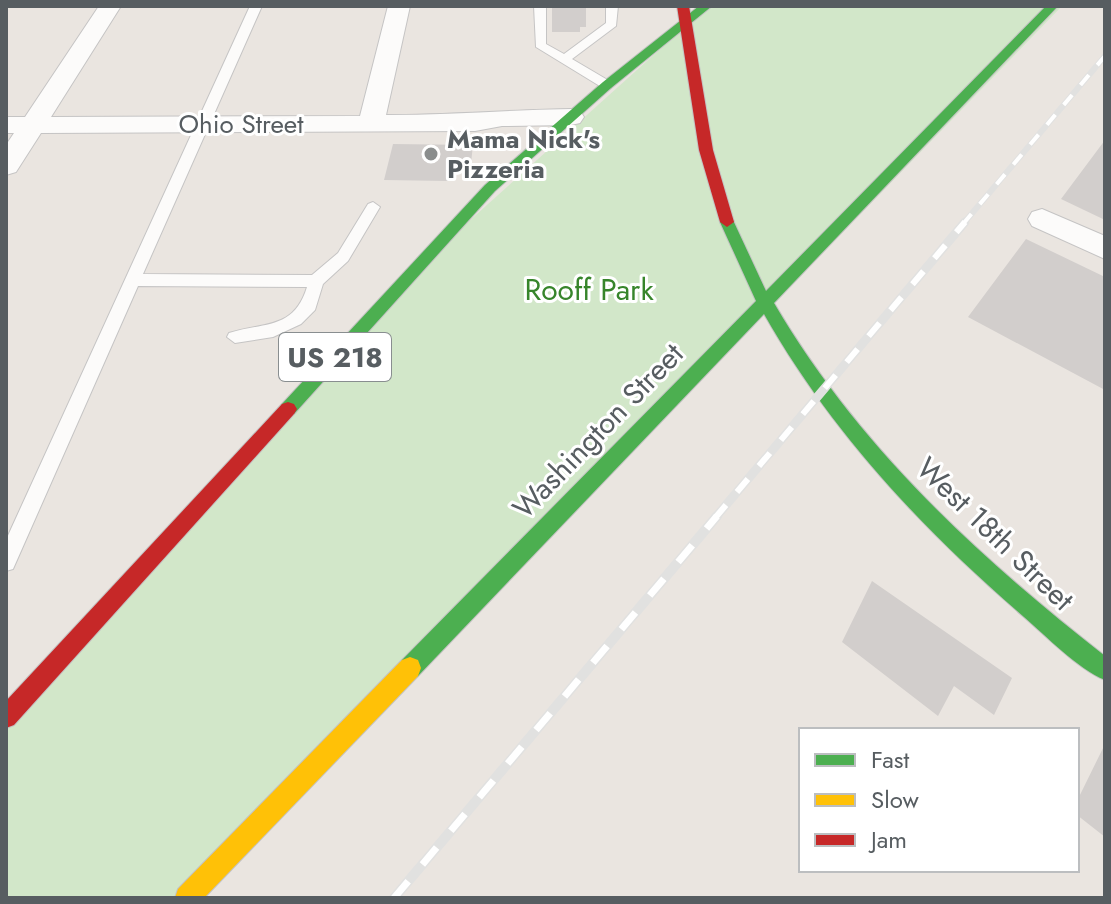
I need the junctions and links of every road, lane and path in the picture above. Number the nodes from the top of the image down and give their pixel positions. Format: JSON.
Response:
{"nodes":[{"id":1,"x":110,"y":6,"type":"edge"},
{"id":2,"x":256,"y":6,"type":"edge"},
{"id":3,"x":399,"y":6,"type":"edge"},
{"id":4,"x":540,"y":6,"type":"edge"},
{"id":5,"x":612,"y":6,"type":"edge"},
{"id":6,"x":706,"y":6,"type":"edge"},
{"id":7,"x":1052,"y":6,"type":"edge"},
{"id":8,"x":684,"y":14,"type":"edge"},
{"id":9,"x":564,"y":60,"type":"junction"},
{"id":10,"x":607,"y":85,"type":"junction"},
{"id":11,"x":571,"y":117,"type":"junction"},
{"id":12,"x":475,"y":123,"type":"junction"},
{"id":13,"x":371,"y":124,"type":"junction"},
{"id":14,"x":6,"y":125,"type":"edge"},
{"id":15,"x":33,"y":125,"type":"junction"},
{"id":16,"x":205,"y":125,"type":"junction"},
{"id":17,"x":527,"y":156,"type":"junction"},
{"id":18,"x":6,"y":166,"type":"edge"},
{"id":19,"x":373,"y":207,"type":"dead end"},
{"id":20,"x":1042,"y":219,"type":"dead end"},
{"id":21,"x":1105,"y":248,"type":"edge"},
{"id":22,"x":134,"y":280,"type":"junction"},
{"id":23,"x":316,"y":281,"type":"junction"},
{"id":24,"x":762,"y":302,"type":"junction"},
{"id":25,"x":235,"y":337,"type":"dead end"},
{"id":26,"x":6,"y":562,"type":"edge"},
{"id":27,"x":1105,"y":669,"type":"edge"},
{"id":28,"x":6,"y":717,"type":"edge"},
{"id":29,"x":187,"y":898,"type":"edge"}],
"edges":[{"from":1,"to":15,"type":"street"},
{"from":2,"to":16,"type":"lane"},
{"from":3,"to":13,"type":"street"},
{"from":4,"to":9,"type":"lane"},
{"from":5,"to":9,"type":"lane"},
{"from":6,"to":8,"type":"main road","number":"US 218"},
{"from":7,"to":24,"type":"main road","name":"Washington Street"},
{"from":8,"to":10,"type":"main road","number":"US 218"},
{"from":8,"to":24,"type":"main road","name":"West 18th Street"},
{"from":9,"to":10,"type":"lane"},
{"from":10,"to":11,"type":"main road","number":"US 218"},
{"from":11,"to":12,"type":"street","name":"Ohio Street"},
{"from":11,"to":17,"type":"main road","number":"US 218"},
{"from":12,"to":13,"type":"street","name":"Ohio Street"},
{"from":12,"to":17,"type":"street","name":"Ohio Street"},
{"from":13,"to":16,"type":"street","name":"Ohio Street"},
{"from":14,"to":15,"type":"street","name":"Ohio Street"},
{"from":15,"to":16,"type":"street","name":"Ohio Street"},
{"from":15,"to":18,"type":"street"},
{"from":16,"to":22,"type":"lane"},
{"from":17,"to":28,"type":"main road","number":"US 218"},
{"from":19,"to":23,"type":"lane"},
{"from":20,"to":21,"type":"street"},
{"from":22,"to":23,"type":"lane"},
{"from":22,"to":26,"type":"lane"},
{"from":23,"to":25,"type":"lane"},
{"from":24,"to":27,"type":"main road","name":"West 18th Street"},
{"from":24,"to":29,"type":"main road","name":"Washington Street"}]}
